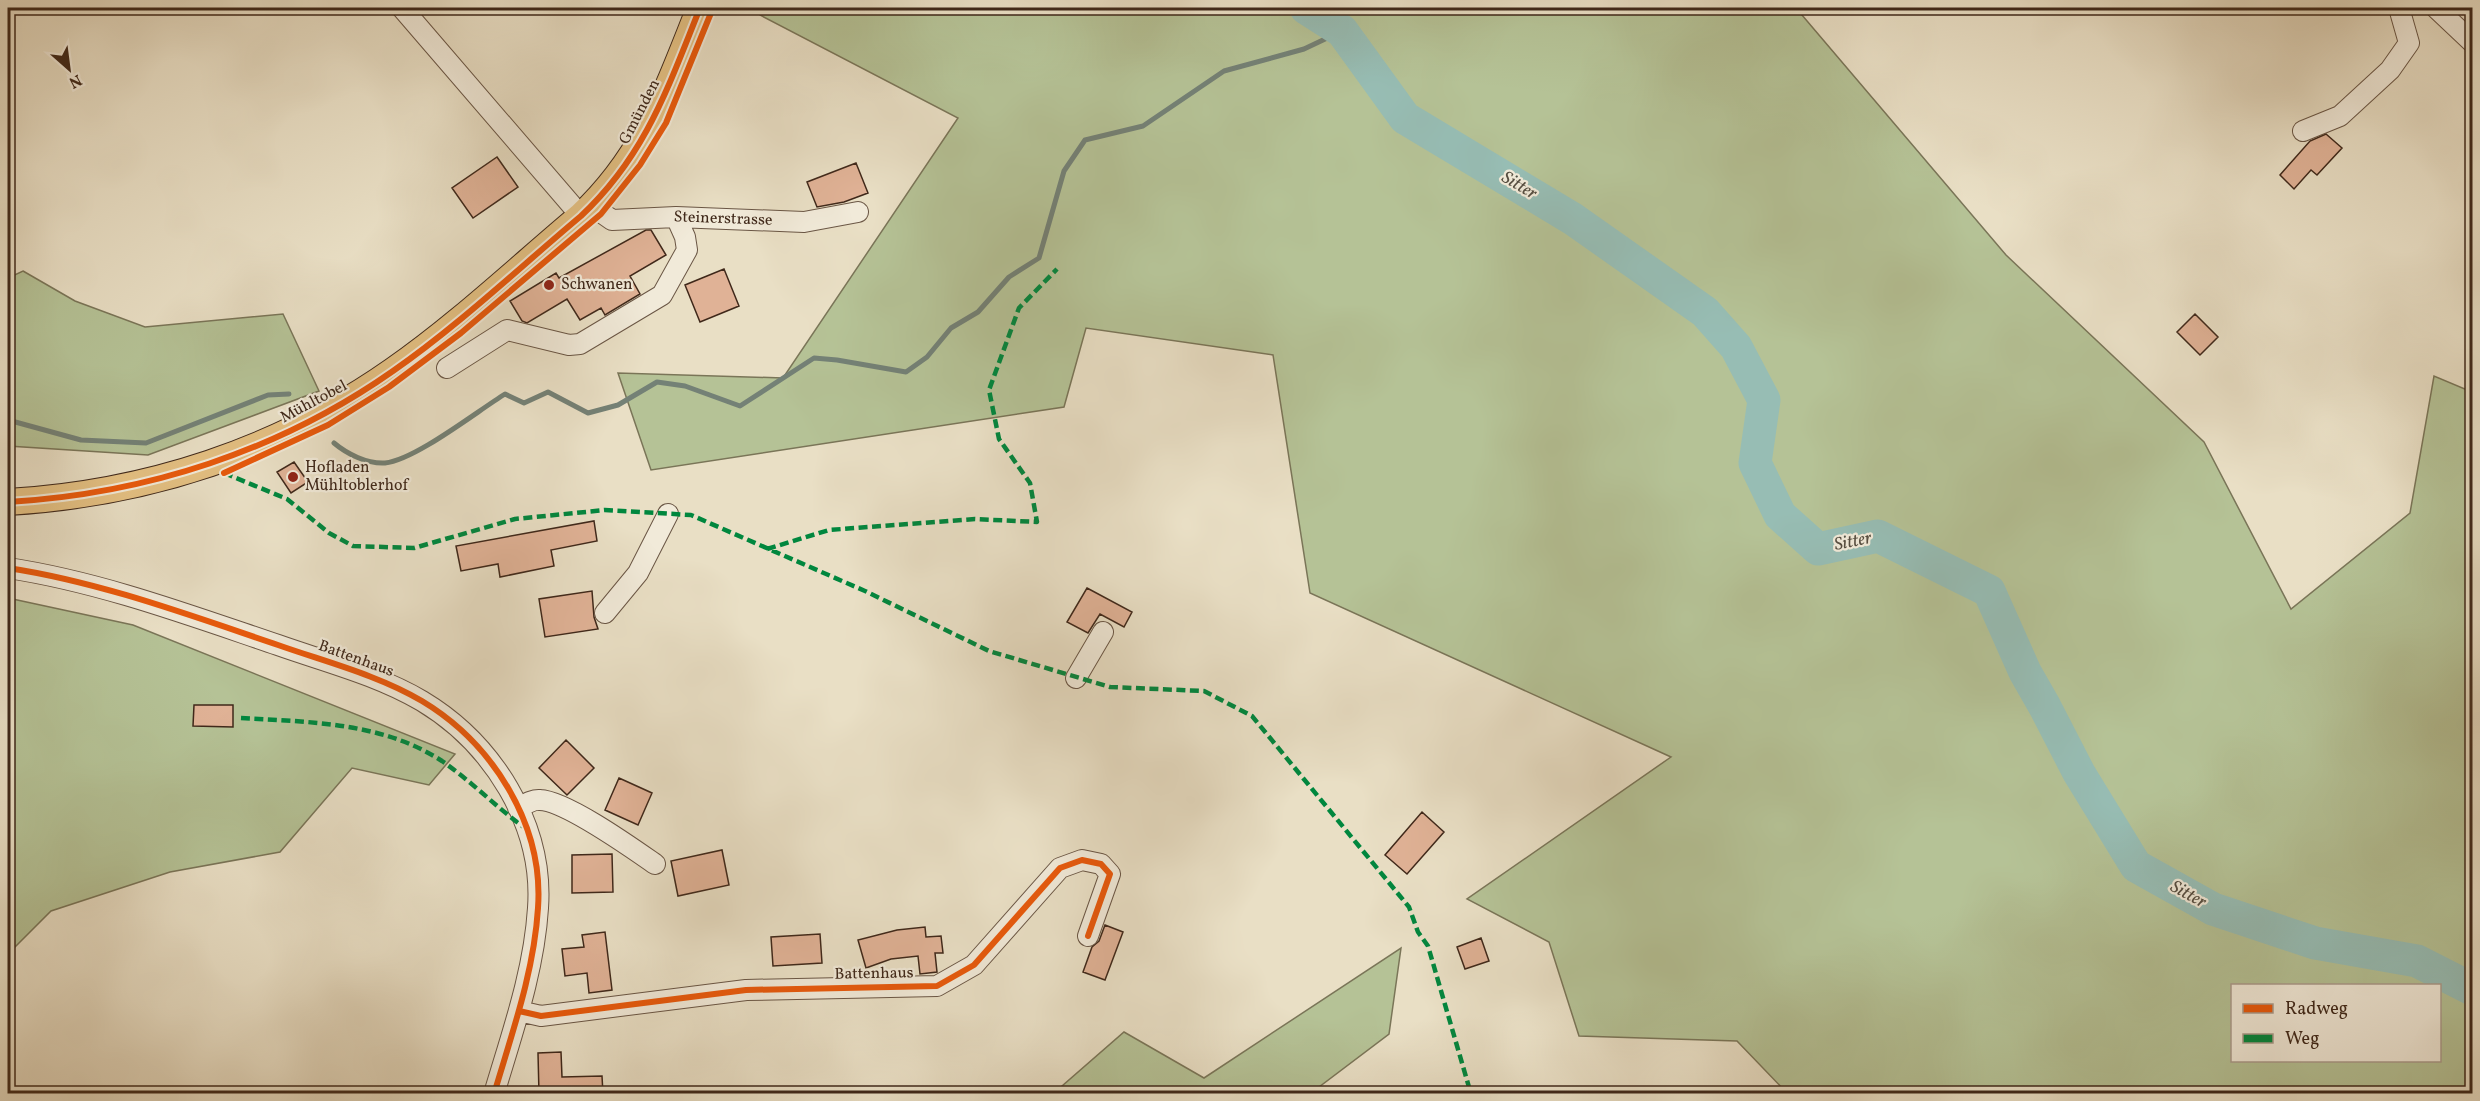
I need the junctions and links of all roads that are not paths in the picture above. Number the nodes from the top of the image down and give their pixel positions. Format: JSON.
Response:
{"nodes":[{"id":1,"x":402,"y":8,"type":"edge"},
{"id":2,"x":700,"y":8,"type":"edge"},
{"id":3,"x":2399,"y":8,"type":"edge"},
{"id":4,"x":2436,"y":8,"type":"edge"},
{"id":5,"x":2472,"y":42,"type":"edge"},
{"id":6,"x":2303,"y":131,"type":"dead end"},
{"id":7,"x":587,"y":211,"type":"junction"},
{"id":8,"x":858,"y":212,"type":"dead end"},
{"id":9,"x":676,"y":217,"type":"junction"},
{"id":10,"x":447,"y":368,"type":"dead end"},
{"id":11,"x":8,"y":501,"type":"edge"},
{"id":12,"x":668,"y":514,"type":"dead end"},
{"id":13,"x":8,"y":568,"type":"edge"},
{"id":14,"x":605,"y":613,"type":"dead end"},
{"id":15,"x":1103,"y":632,"type":"dead end"},
{"id":16,"x":1076,"y":678,"type":"dead end"},
{"id":17,"x":518,"y":808,"type":"junction"},
{"id":18,"x":655,"y":864,"type":"dead end"},
{"id":19,"x":1088,"y":936,"type":"dead end"},
{"id":20,"x":519,"y":1011,"type":"junction"},
{"id":21,"x":494,"y":1094,"type":"edge"}],
"edges":[{"from":1,"to":7,"type":"street"},
{"from":2,"to":7,"type":"main road","name":"Gmünden"},
{"from":3,"to":6,"type":"street"},
{"from":4,"to":5,"type":"street"},
{"from":7,"to":9,"type":"street","name":"Steinerstrasse"},
{"from":7,"to":11,"type":"main road","name":"Mühltobel"},
{"from":8,"to":9,"type":"street","name":"Steinerstrasse"},
{"from":9,"to":10,"type":"street"},
{"from":12,"to":14,"type":"street"},
{"from":13,"to":17,"type":"street","name":"Battenhaus"},
{"from":15,"to":16,"type":"street"},
{"from":17,"to":18,"type":"street"},
{"from":17,"to":20,"type":"street","name":"Battenhaus"},
{"from":19,"to":20,"type":"street","name":"Battenhaus"},
{"from":20,"to":21,"type":"street","name":"Battenhaus"}]}
